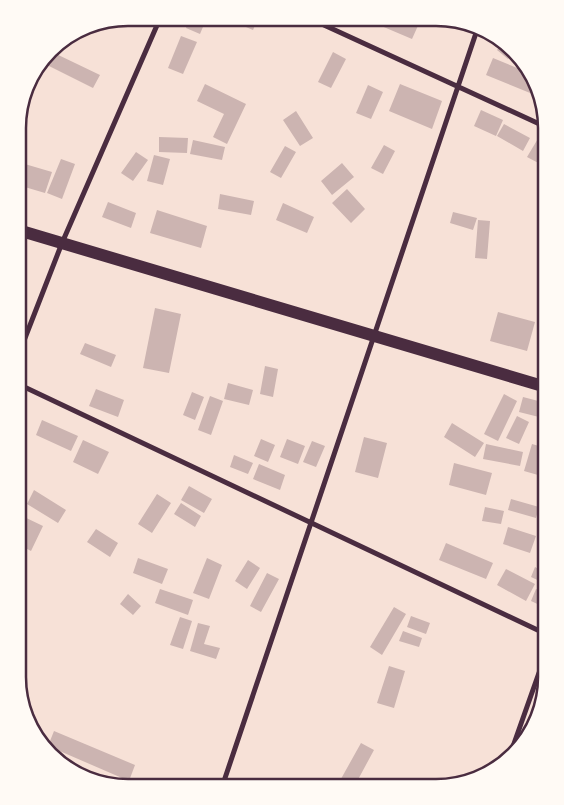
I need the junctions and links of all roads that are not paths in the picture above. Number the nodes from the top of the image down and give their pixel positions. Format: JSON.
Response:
{"nodes":[{"id":1,"x":157,"y":26,"type":"edge"},
{"id":2,"x":326,"y":26,"type":"edge"},
{"id":3,"x":476,"y":34,"type":"edge"},
{"id":4,"x":458,"y":87,"type":"junction"},
{"id":5,"x":538,"y":123,"type":"edge"},
{"id":6,"x":26,"y":232,"type":"edge"},
{"id":7,"x":62,"y":243,"type":"junction"},
{"id":8,"x":26,"y":335,"type":"edge"},
{"id":9,"x":374,"y":336,"type":"junction"},
{"id":10,"x":538,"y":385,"type":"edge"},
{"id":11,"x":26,"y":388,"type":"edge"},
{"id":12,"x":311,"y":523,"type":"junction"},
{"id":13,"x":538,"y":630,"type":"edge"},
{"id":14,"x":538,"y":676,"type":"edge"},
{"id":15,"x":517,"y":738,"type":"edge"},
{"id":16,"x":225,"y":779,"type":"edge"}],
"edges":[{"from":1,"to":7,"type":"street"},
{"from":2,"to":4,"type":"street"},
{"from":3,"to":4,"type":"street"},
{"from":4,"to":5,"type":"street"},
{"from":4,"to":9,"type":"street"},
{"from":6,"to":7,"type":"main road"},
{"from":7,"to":8,"type":"street"},
{"from":7,"to":9,"type":"main road"},
{"from":9,"to":10,"type":"main road"},
{"from":9,"to":12,"type":"street"},
{"from":11,"to":12,"type":"street"},
{"from":12,"to":13,"type":"street"},
{"from":12,"to":16,"type":"street"},
{"from":14,"to":15,"type":"street"}]}
